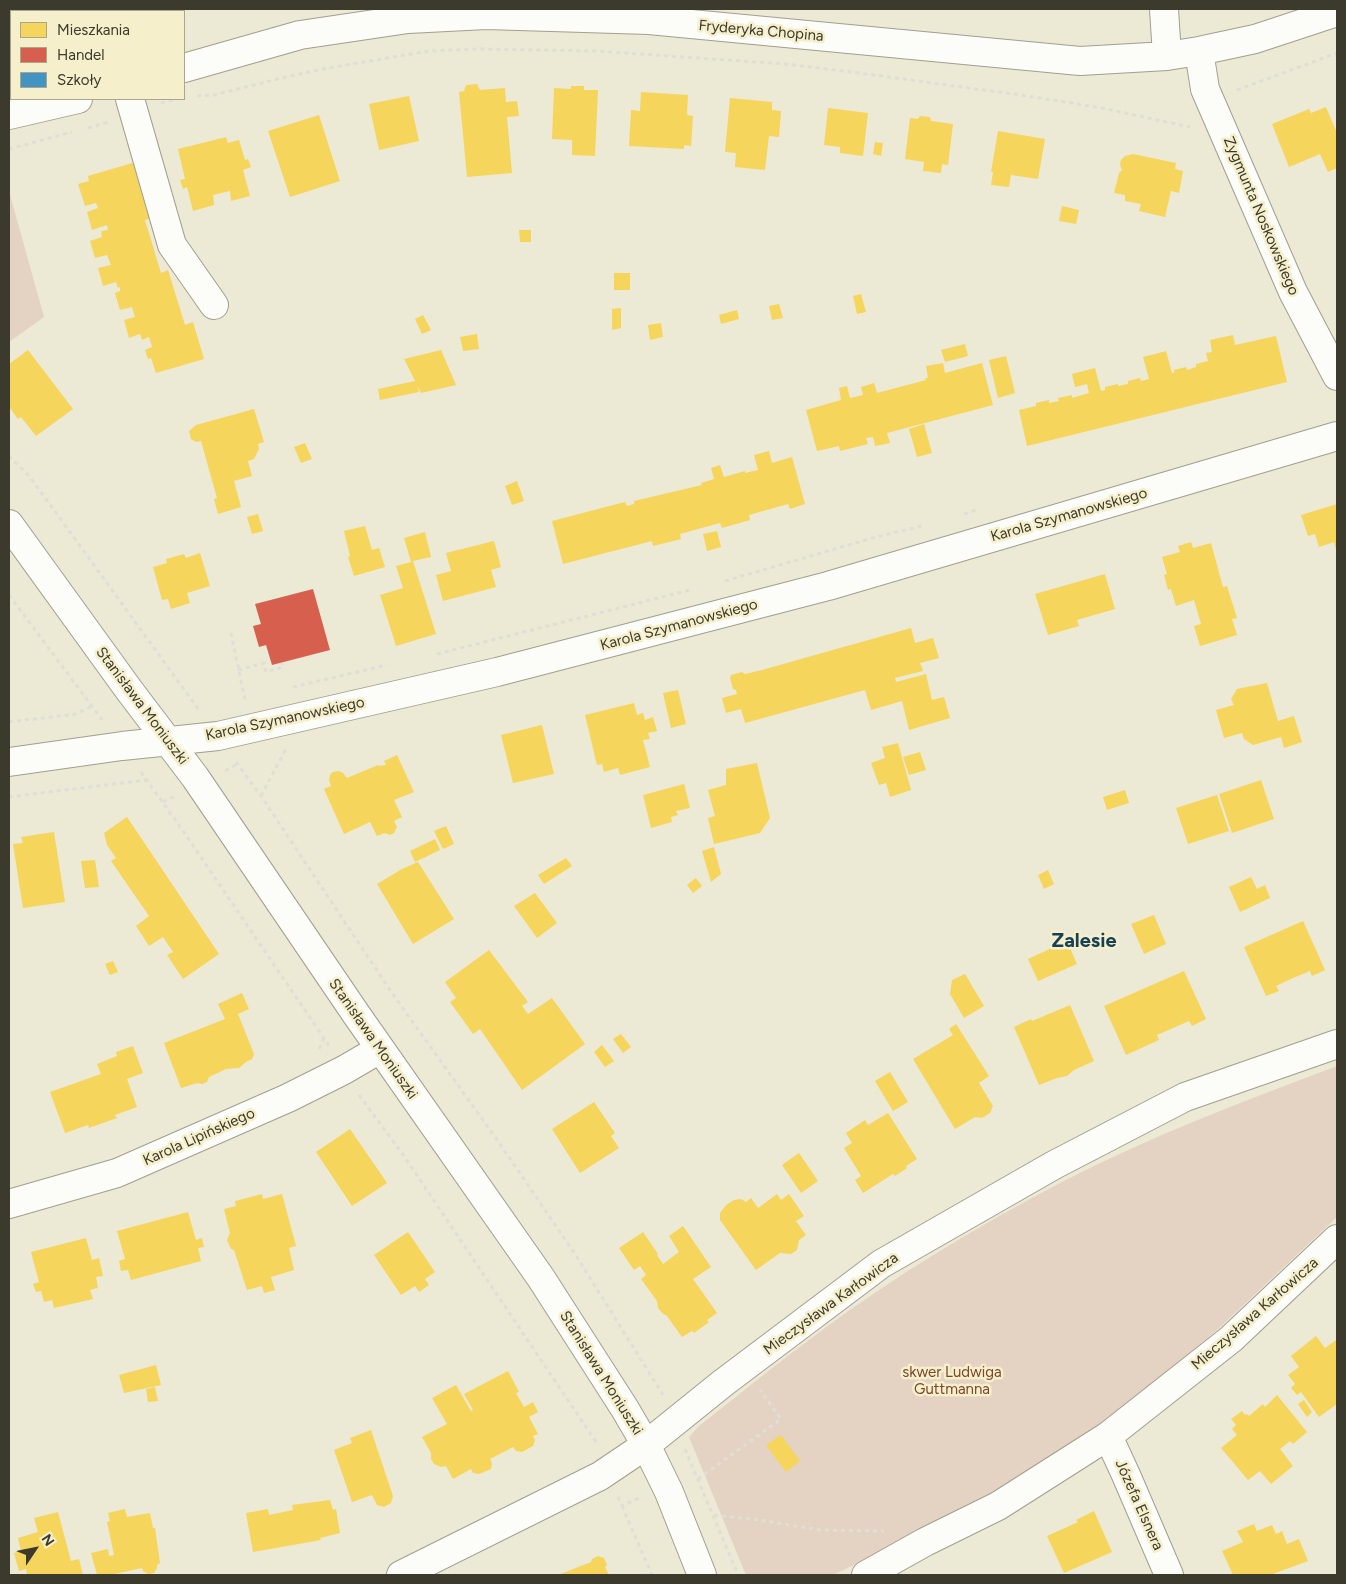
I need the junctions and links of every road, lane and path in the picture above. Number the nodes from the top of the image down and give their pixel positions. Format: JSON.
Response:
{"nodes":[{"id":1,"x":181,"y":9,"type":"edge"},
{"id":2,"x":1164,"y":9,"type":"edge"},
{"id":3,"x":174,"y":10,"type":"edge"},
{"id":4,"x":1337,"y":12,"type":"edge"},
{"id":5,"x":1199,"y":51,"type":"junction"},
{"id":6,"x":1337,"y":53,"type":"edge"},
{"id":7,"x":1167,"y":56,"type":"junction"},
{"id":8,"x":185,"y":68,"type":"edge"},
{"id":9,"x":191,"y":96,"type":"dead end"},
{"id":10,"x":1232,"y":96,"type":"dead end"},
{"id":11,"x":74,"y":100,"type":"edge"},
{"id":12,"x":130,"y":100,"type":"edge"},
{"id":13,"x":9,"y":115,"type":"edge"},
{"id":14,"x":1193,"y":127,"type":"dead end"},
{"id":15,"x":214,"y":305,"type":"dead end"},
{"id":16,"x":1337,"y":376,"type":"edge"},
{"id":17,"x":1337,"y":436,"type":"edge"},
{"id":18,"x":9,"y":456,"type":"edge"},
{"id":19,"x":9,"y":524,"type":"edge"},
{"id":20,"x":909,"y":529,"type":"dead end"},
{"id":21,"x":718,"y":582,"type":"dead end"},
{"id":22,"x":699,"y":587,"type":"dead end"},
{"id":23,"x":9,"y":595,"type":"edge"},
{"id":24,"x":231,"y":633,"type":"dead end"},
{"id":25,"x":430,"y":656,"type":"dead end"},
{"id":26,"x":282,"y":663,"type":"dead end"},
{"id":27,"x":392,"y":664,"type":"dead end"},
{"id":28,"x":238,"y":670,"type":"junction"},
{"id":29,"x":288,"y":688,"type":"dead end"},
{"id":30,"x":254,"y":698,"type":"dead end"},
{"id":31,"x":245,"y":700,"type":"junction"},
{"id":32,"x":236,"y":703,"type":"dead end"},
{"id":33,"x":92,"y":706,"type":"junction"},
{"id":34,"x":201,"y":713,"type":"dead end"},
{"id":35,"x":98,"y":715,"type":"dead end"},
{"id":36,"x":9,"y":722,"type":"edge"},
{"id":37,"x":167,"y":741,"type":"junction"},
{"id":38,"x":287,"y":747,"type":"dead end"},
{"id":39,"x":234,"y":759,"type":"dead end"},
{"id":40,"x":9,"y":762,"type":"edge"},
{"id":41,"x":237,"y":764,"type":"junction"},
{"id":42,"x":138,"y":768,"type":"dead end"},
{"id":43,"x":225,"y":771,"type":"dead end"},
{"id":44,"x":146,"y":780,"type":"junction"},
{"id":45,"x":176,"y":795,"type":"dead end"},
{"id":46,"x":261,"y":796,"type":"junction"},
{"id":47,"x":9,"y":797,"type":"edge"},
{"id":48,"x":164,"y":802,"type":"junction"},
{"id":49,"x":1337,"y":1044,"type":"edge"},
{"id":50,"x":380,"y":1049,"type":"junction"},
{"id":51,"x":332,"y":1050,"type":"dead end"},
{"id":52,"x":356,"y":1090,"type":"dead end"},
{"id":53,"x":9,"y":1204,"type":"edge"},
{"id":54,"x":1337,"y":1239,"type":"edge"},
{"id":55,"x":744,"y":1368,"type":"junction"},
{"id":56,"x":668,"y":1403,"type":"dead end"},
{"id":57,"x":1108,"y":1436,"type":"junction"},
{"id":58,"x":682,"y":1442,"type":"dead end"},
{"id":59,"x":646,"y":1446,"type":"junction"},
{"id":60,"x":600,"y":1448,"type":"dead end"},
{"id":61,"x":698,"y":1479,"type":"junction"},
{"id":62,"x":616,"y":1493,"type":"dead end"},
{"id":63,"x":639,"y":1498,"type":"dead end"},
{"id":64,"x":622,"y":1506,"type":"junction"},
{"id":65,"x":714,"y":1515,"type":"junction"},
{"id":66,"x":925,"y":1542,"type":"junction"},
{"id":67,"x":401,"y":1575,"type":"edge"},
{"id":68,"x":652,"y":1575,"type":"edge"},
{"id":69,"x":702,"y":1575,"type":"edge"},
{"id":70,"x":738,"y":1575,"type":"edge"},
{"id":71,"x":866,"y":1575,"type":"edge"},
{"id":72,"x":1169,"y":1575,"type":"edge"}],
"edges":[{"from":1,"to":3,"type":"path"},
{"from":2,"to":7,"type":"street"},
{"from":4,"to":5,"type":"street","name":"Fryderyka Chopina"},
{"from":5,"to":7,"type":"street","name":"Fryderyka Chopina"},
{"from":5,"to":16,"type":"street","name":"Zygmunta Noskowskiego"},
{"from":6,"to":10,"type":"path"},
{"from":7,"to":8,"type":"street","name":"Fryderyka Chopina"},
{"from":9,"to":14,"type":"path"},
{"from":11,"to":13,"type":"street"},
{"from":12,"to":15,"type":"street"},
{"from":17,"to":37,"type":"street","name":"Karola Szymanowskiego"},
{"from":18,"to":34,"type":"path"},
{"from":19,"to":37,"type":"street","name":"Stanisława Moniuszki"},
{"from":20,"to":21,"type":"path"},
{"from":22,"to":25,"type":"path"},
{"from":23,"to":33,"type":"path"},
{"from":24,"to":28,"type":"path"},
{"from":26,"to":28,"type":"path"},
{"from":27,"to":29,"type":"path"},
{"from":28,"to":31,"type":"path"},
{"from":30,"to":31,"type":"path"},
{"from":31,"to":32,"type":"path"},
{"from":33,"to":35,"type":"path"},
{"from":33,"to":36,"type":"path"},
{"from":37,"to":40,"type":"street","name":"Karola Szymanowskiego"},
{"from":37,"to":50,"type":"street","name":"Stanisława Moniuszki"},
{"from":38,"to":46,"type":"path"},
{"from":39,"to":41,"type":"path"},
{"from":41,"to":43,"type":"path"},
{"from":41,"to":46,"type":"path"},
{"from":42,"to":44,"type":"path"},
{"from":44,"to":47,"type":"path"},
{"from":44,"to":48,"type":"path"},
{"from":45,"to":48,"type":"path"},
{"from":46,"to":56,"type":"path"},
{"from":48,"to":51,"type":"path"},
{"from":49,"to":55,"type":"street","name":"Mieczysława Karłowicza"},
{"from":50,"to":53,"type":"street","name":"Karola Lipińskiego"},
{"from":50,"to":59,"type":"street","name":"Stanisława Moniuszki"},
{"from":52,"to":60,"type":"path"},
{"from":54,"to":57,"type":"street","name":"Mieczysława Karłowicza"},
{"from":55,"to":59,"type":"street","name":"Mieczysława Karłowicza"},
{"from":55,"to":61,"type":"path"},
{"from":57,"to":66,"type":"street","name":"Mieczysława Karłowicza"},
{"from":57,"to":72,"type":"street","name":"Józefa Elsnera"},
{"from":58,"to":61,"type":"path"},
{"from":59,"to":67,"type":"street","name":"Mieczysława Karłowicza"},
{"from":59,"to":69,"type":"street","name":"Stanisława Moniuszki"},
{"from":61,"to":65,"type":"path"},
{"from":62,"to":64,"type":"path"},
{"from":63,"to":64,"type":"path"},
{"from":64,"to":68,"type":"path"},
{"from":65,"to":66,"type":"path"},
{"from":65,"to":70,"type":"path"},
{"from":66,"to":71,"type":"street","name":"Mieczysława Karłowicza"}]}
